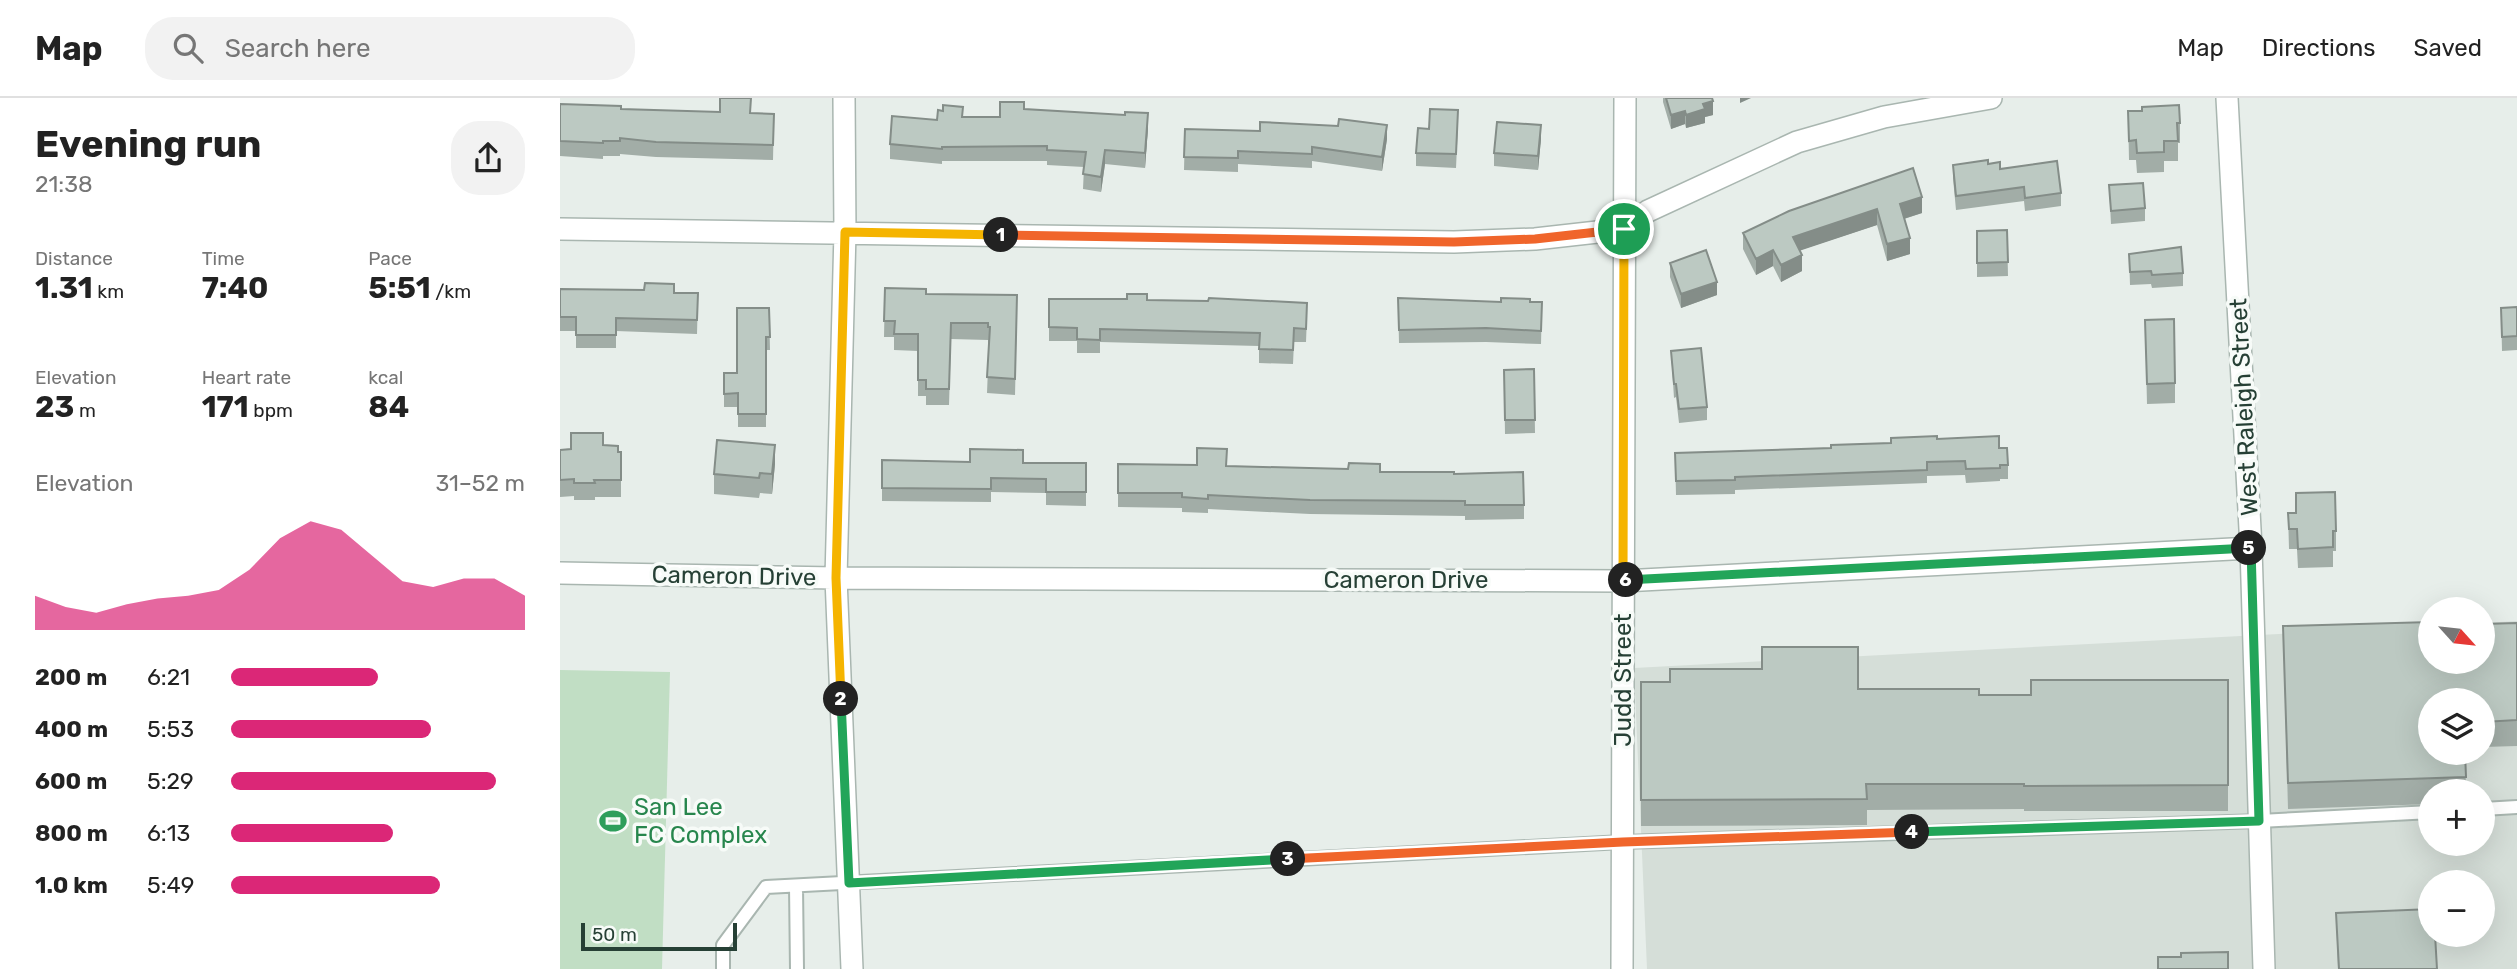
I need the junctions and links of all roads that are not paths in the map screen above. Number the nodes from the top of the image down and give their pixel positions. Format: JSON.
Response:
{"nodes":[{"id":1,"x":844,"y":98,"type":"edge"},
{"id":2,"x":1625,"y":98,"type":"edge"},
{"id":3,"x":1991,"y":98,"type":"edge"},
{"id":4,"x":2227,"y":98,"type":"edge"},
{"id":5,"x":560,"y":229,"type":"edge"},
{"id":6,"x":1624,"y":229,"type":"junction"},
{"id":7,"x":845,"y":232,"type":"junction"},
{"id":8,"x":2251,"y":548,"type":"junction"},
{"id":9,"x":560,"y":573,"type":"edge"},
{"id":10,"x":836,"y":578,"type":"junction"},
{"id":11,"x":1623,"y":580,"type":"junction"},
{"id":12,"x":2517,"y":807,"type":"edge"},
{"id":13,"x":2495,"y":808,"type":"edge"},
{"id":14,"x":2418,"y":813,"type":"edge"},
{"id":15,"x":2259,"y":821,"type":"junction"},
{"id":16,"x":1623,"y":842,"type":"junction"},
{"id":17,"x":849,"y":883,"type":"junction"},
{"id":18,"x":796,"y":886,"type":"junction"},
{"id":19,"x":723,"y":969,"type":"edge"},
{"id":20,"x":797,"y":969,"type":"edge"},
{"id":21,"x":852,"y":969,"type":"edge"},
{"id":22,"x":1622,"y":969,"type":"edge"},
{"id":23,"x":2264,"y":969,"type":"edge"}],
"edges":[{"from":1,"to":7,"type":"street"},
{"from":2,"to":6,"type":"street","name":"Judd Street"},
{"from":3,"to":6,"type":"street"},
{"from":4,"to":8,"type":"street","name":"West Raleigh Street"},
{"from":5,"to":7,"type":"street"},
{"from":6,"to":7,"type":"street"},
{"from":6,"to":11,"type":"street","name":"Judd Street"},
{"from":7,"to":10,"type":"street"},
{"from":8,"to":11,"type":"street","name":"Cameron Drive"},
{"from":8,"to":15,"type":"street","name":"West Raleigh Street"},
{"from":9,"to":10,"type":"street","name":"Cameron Drive"},
{"from":10,"to":11,"type":"street","name":"Cameron Drive"},
{"from":10,"to":17,"type":"street"},
{"from":11,"to":16,"type":"street","name":"Judd Street"},
{"from":12,"to":13,"type":"lane"},
{"from":14,"to":15,"type":"lane"},
{"from":15,"to":16,"type":"lane"},
{"from":15,"to":23,"type":"street","name":"West Raleigh Street"},
{"from":16,"to":17,"type":"lane"},
{"from":16,"to":22,"type":"street","name":"Judd Street"},
{"from":17,"to":18,"type":"lane"},
{"from":17,"to":21,"type":"street"},
{"from":18,"to":19,"type":"lane"},
{"from":18,"to":20,"type":"lane"}]}
